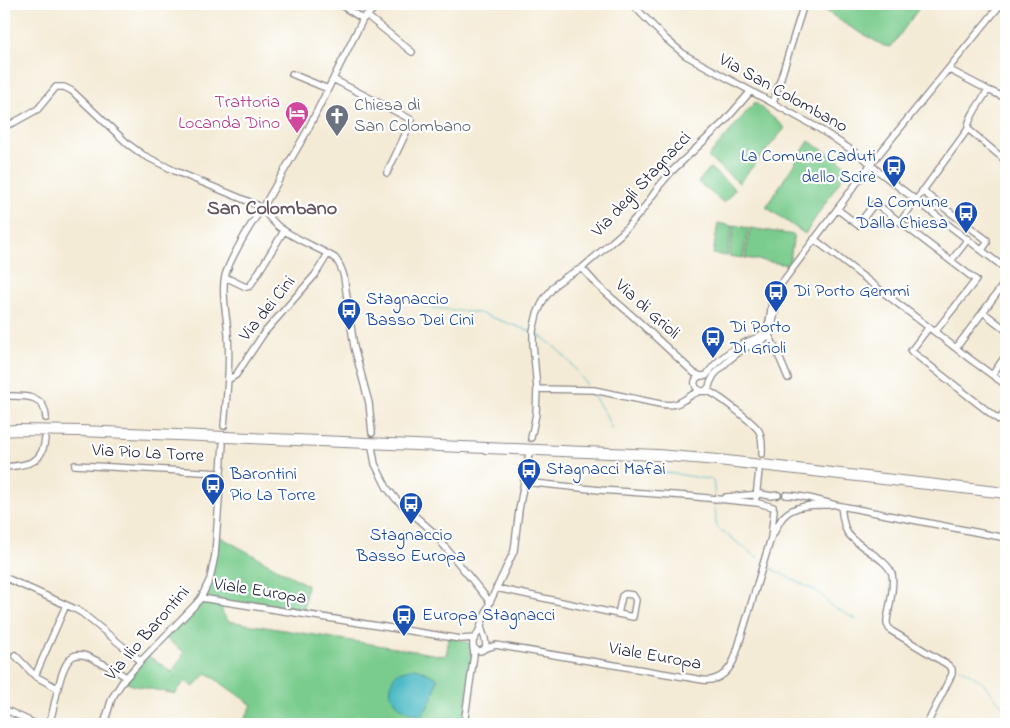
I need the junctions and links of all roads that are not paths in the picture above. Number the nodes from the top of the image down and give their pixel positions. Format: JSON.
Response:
{"nodes":[{"id":1,"x":339,"y":4,"type":"edge"},
{"id":2,"x":379,"y":4,"type":"edge"},
{"id":3,"x":632,"y":4,"type":"edge"},
{"id":4,"x":804,"y":4,"type":"edge"},
{"id":5,"x":1001,"y":4,"type":"edge"},
{"id":6,"x":364,"y":17,"type":"junction"},
{"id":7,"x":412,"y":52,"type":"dead end"},
{"id":8,"x":948,"y":69,"type":"junction"},
{"id":9,"x":292,"y":74,"type":"dead end"},
{"id":10,"x":333,"y":79,"type":"junction"},
{"id":11,"x":328,"y":89,"type":"junction"},
{"id":12,"x":988,"y":90,"type":"junction"},
{"id":13,"x":751,"y":91,"type":"junction"},
{"id":14,"x":1006,"y":98,"type":"edge"},
{"id":15,"x":773,"y":103,"type":"junction"},
{"id":16,"x":4,"y":126,"type":"edge"},
{"id":17,"x":968,"y":129,"type":"junction"},
{"id":18,"x":1006,"y":161,"type":"edge"},
{"id":19,"x":871,"y":164,"type":"junction"},
{"id":20,"x":387,"y":173,"type":"dead end"},
{"id":21,"x":922,"y":191,"type":"junction"},
{"id":22,"x":916,"y":200,"type":"junction"},
{"id":23,"x":262,"y":209,"type":"junction"},
{"id":24,"x":837,"y":210,"type":"junction"},
{"id":25,"x":900,"y":222,"type":"junction"},
{"id":26,"x":284,"y":231,"type":"junction"},
{"id":27,"x":968,"y":239,"type":"junction"},
{"id":28,"x":814,"y":240,"type":"junction"},
{"id":29,"x":982,"y":250,"type":"junction"},
{"id":30,"x":328,"y":254,"type":"junction"},
{"id":31,"x":951,"y":261,"type":"junction"},
{"id":32,"x":582,"y":268,"type":"junction"},
{"id":33,"x":1006,"y":268,"type":"edge"},
{"id":34,"x":225,"y":277,"type":"junction"},
{"id":35,"x":1006,"y":281,"type":"edge"},
{"id":36,"x":983,"y":312,"type":"junction"},
{"id":37,"x":929,"y":327,"type":"junction"},
{"id":38,"x":1006,"y":330,"type":"edge"},
{"id":39,"x":767,"y":332,"type":"junction"},
{"id":40,"x":935,"y":332,"type":"junction"},
{"id":41,"x":956,"y":348,"type":"junction"},
{"id":42,"x":1006,"y":355,"type":"edge"},
{"id":43,"x":694,"y":372,"type":"junction"},
{"id":44,"x":992,"y":374,"type":"junction"},
{"id":45,"x":703,"y":376,"type":"junction"},
{"id":46,"x":788,"y":378,"type":"dead end"},
{"id":47,"x":228,"y":380,"type":"junction"},
{"id":48,"x":695,"y":383,"type":"junction"},
{"id":49,"x":710,"y":384,"type":"junction"},
{"id":50,"x":1006,"y":385,"type":"edge"},
{"id":51,"x":537,"y":389,"type":"junction"},
{"id":52,"x":703,"y":391,"type":"junction"},
{"id":53,"x":712,"y":393,"type":"junction"},
{"id":54,"x":690,"y":395,"type":"junction"},
{"id":55,"x":4,"y":396,"type":"edge"},
{"id":56,"x":1006,"y":410,"type":"edge"},
{"id":57,"x":46,"y":418,"type":"dead end"},
{"id":58,"x":4,"y":425,"type":"edge"},
{"id":59,"x":224,"y":426,"type":"dead end"},
{"id":60,"x":4,"y":431,"type":"edge"},
{"id":61,"x":372,"y":433,"type":"dead end"},
{"id":62,"x":45,"y":438,"type":"dead end"},
{"id":63,"x":531,"y":438,"type":"dead end"},
{"id":64,"x":223,"y":444,"type":"dead end"},
{"id":65,"x":372,"y":447,"type":"dead end"},
{"id":66,"x":529,"y":454,"type":"dead end"},
{"id":67,"x":762,"y":454,"type":"dead end"},
{"id":68,"x":75,"y":465,"type":"dead end"},
{"id":69,"x":4,"y":467,"type":"edge"},
{"id":70,"x":759,"y":470,"type":"dead end"},
{"id":71,"x":220,"y":473,"type":"junction"},
{"id":72,"x":524,"y":482,"type":"junction"},
{"id":73,"x":758,"y":482,"type":"junction"},
{"id":74,"x":1006,"y":487,"type":"edge"},
{"id":75,"x":1006,"y":493,"type":"edge"},
{"id":76,"x":763,"y":494,"type":"junction"},
{"id":77,"x":756,"y":495,"type":"junction"},
{"id":78,"x":778,"y":495,"type":"junction"},
{"id":79,"x":786,"y":495,"type":"junction"},
{"id":80,"x":749,"y":499,"type":"junction"},
{"id":81,"x":758,"y":503,"type":"junction"},
{"id":82,"x":839,"y":506,"type":"junction"},
{"id":83,"x":773,"y":508,"type":"junction"},
{"id":84,"x":789,"y":512,"type":"junction"},
{"id":85,"x":771,"y":538,"type":"junction"},
{"id":86,"x":1006,"y":538,"type":"edge"},
{"id":87,"x":4,"y":577,"type":"edge"},
{"id":88,"x":496,"y":588,"type":"junction"},
{"id":89,"x":201,"y":598,"type":"junction"},
{"id":90,"x":490,"y":602,"type":"junction"},
{"id":91,"x":66,"y":605,"type":"junction"},
{"id":92,"x":618,"y":614,"type":"dead end"},
{"id":93,"x":481,"y":627,"type":"junction"},
{"id":94,"x":476,"y":638,"type":"junction"},
{"id":95,"x":463,"y":639,"type":"junction"},
{"id":96,"x":485,"y":639,"type":"junction"},
{"id":97,"x":496,"y":645,"type":"junction"},
{"id":98,"x":473,"y":647,"type":"junction"},
{"id":99,"x":482,"y":650,"type":"junction"},
{"id":100,"x":15,"y":656,"type":"dead end"},
{"id":101,"x":473,"y":658,"type":"junction"},
{"id":102,"x":141,"y":661,"type":"junction"},
{"id":103,"x":35,"y":676,"type":"junction"},
{"id":104,"x":126,"y":677,"type":"junction"},
{"id":105,"x":57,"y":688,"type":"junction"},
{"id":106,"x":4,"y":709,"type":"edge"},
{"id":107,"x":36,"y":724,"type":"edge"},
{"id":108,"x":48,"y":724,"type":"edge"},
{"id":109,"x":104,"y":724,"type":"edge"},
{"id":110,"x":464,"y":724,"type":"edge"},
{"id":111,"x":927,"y":724,"type":"edge"}],
"edges":[{"from":1,"to":6,"type":"street"},
{"from":2,"to":6,"type":"street"},
{"from":3,"to":13,"type":"street","name":"Via San Colombano"},
{"from":4,"to":15,"type":"street"},
{"from":5,"to":8,"type":"street"},
{"from":6,"to":7,"type":"street"},
{"from":6,"to":10,"type":"street"},
{"from":8,"to":12,"type":"street"},
{"from":8,"to":19,"type":"street"},
{"from":9,"to":11,"type":"street"},
{"from":10,"to":11,"type":"street"},
{"from":10,"to":20,"type":"street"},
{"from":11,"to":23,"type":"street"},
{"from":12,"to":14,"type":"street"},
{"from":12,"to":17,"type":"street"},
{"from":13,"to":15,"type":"street","name":"Via San Colombano"},
{"from":13,"to":32,"type":"street","name":"Via degli Stagnacci"},
{"from":15,"to":19,"type":"street","name":"Via San Colombano"},
{"from":16,"to":23,"type":"street"},
{"from":17,"to":18,"type":"street"},
{"from":17,"to":21,"type":"street"},
{"from":19,"to":22,"type":"street","name":"Via San Colombano"},
{"from":19,"to":24,"type":"street"},
{"from":21,"to":22,"type":"street"},
{"from":21,"to":29,"type":"street"},
{"from":22,"to":25,"type":"street"},
{"from":22,"to":27,"type":"street","name":"Via San Colombano"},
{"from":23,"to":26,"type":"street"},
{"from":23,"to":34,"type":"street"},
{"from":24,"to":25,"type":"street"},
{"from":24,"to":28,"type":"street"},
{"from":25,"to":31,"type":"street"},
{"from":26,"to":30,"type":"street"},
{"from":26,"to":34,"type":"street"},
{"from":27,"to":29,"type":"street","name":"Via San Colombano"},
{"from":27,"to":31,"type":"street"},
{"from":28,"to":37,"type":"street"},
{"from":28,"to":39,"type":"street"},
{"from":29,"to":33,"type":"street","name":"Via San Colombano"},
{"from":30,"to":47,"type":"street","name":"Via dei Cini"},
{"from":30,"to":61,"type":"street"},
{"from":31,"to":40,"type":"street"},
{"from":32,"to":43,"type":"street","name":"Via di Grioli"},
{"from":32,"to":51,"type":"street","name":"Via degli Stagnacci"},
{"from":34,"to":47,"type":"street"},
{"from":35,"to":36,"type":"street"},
{"from":36,"to":38,"type":"street"},
{"from":36,"to":41,"type":"street"},
{"from":37,"to":40,"type":"street"},
{"from":37,"to":56,"type":"street"},
{"from":39,"to":45,"type":"street"},
{"from":39,"to":46,"type":"street"},
{"from":39,"to":49,"type":"street"},
{"from":40,"to":41,"type":"street"},
{"from":41,"to":44,"type":"street"},
{"from":42,"to":44,"type":"street"},
{"from":43,"to":45,"type":"street","name":"Via di Grioli"},
{"from":43,"to":48,"type":"street"},
{"from":44,"to":50,"type":"street"},
{"from":45,"to":48,"type":"street"},
{"from":45,"to":49,"type":"street"},
{"from":47,"to":59,"type":"street"},
{"from":48,"to":52,"type":"street"},
{"from":48,"to":54,"type":"street"},
{"from":49,"to":52,"type":"street"},
{"from":49,"to":53,"type":"street"},
{"from":51,"to":54,"type":"street"},
{"from":51,"to":63,"type":"street","name":"Via degli Stagnacci"},
{"from":52,"to":53,"type":"street"},
{"from":52,"to":54,"type":"street"},
{"from":53,"to":67,"type":"street"},
{"from":55,"to":57,"type":"street"},
{"from":58,"to":74,"type":"highway"},
{"from":60,"to":75,"type":"highway"},
{"from":62,"to":69,"type":"street"},
{"from":64,"to":71,"type":"street","name":"Via Ilio Barontini"},
{"from":65,"to":90,"type":"street"},
{"from":66,"to":72,"type":"street"},
{"from":68,"to":71,"type":"street","name":"Via Pio La Torre"},
{"from":70,"to":73,"type":"street"},
{"from":71,"to":89,"type":"street","name":"Via Ilio Barontini"},
{"from":72,"to":80,"type":"street"},
{"from":72,"to":88,"type":"street"},
{"from":73,"to":76,"type":"street"},
{"from":73,"to":77,"type":"street"},
{"from":76,"to":77,"type":"street"},
{"from":76,"to":78,"type":"street"},
{"from":77,"to":80,"type":"street"},
{"from":77,"to":81,"type":"street"},
{"from":78,"to":79,"type":"street"},
{"from":78,"to":83,"type":"street"},
{"from":79,"to":82,"type":"street"},
{"from":79,"to":84,"type":"street"},
{"from":80,"to":81,"type":"street"},
{"from":81,"to":83,"type":"street"},
{"from":82,"to":84,"type":"street"},
{"from":82,"to":86,"type":"street"},
{"from":82,"to":111,"type":"street"},
{"from":83,"to":84,"type":"street"},
{"from":83,"to":85,"type":"street","name":"Viale Europa"},
{"from":84,"to":85,"type":"street","name":"Viale Europa"},
{"from":85,"to":97,"type":"street","name":"Viale Europa"},
{"from":87,"to":91,"type":"street"},
{"from":88,"to":90,"type":"street"},
{"from":88,"to":92,"type":"street"},
{"from":89,"to":95,"type":"street","name":"Viale Europa"},
{"from":89,"to":102,"type":"street","name":"Via Ilio Barontini"},
{"from":90,"to":93,"type":"street"},
{"from":91,"to":102,"type":"street"},
{"from":91,"to":103,"type":"street"},
{"from":93,"to":94,"type":"street"},
{"from":93,"to":96,"type":"street"},
{"from":94,"to":95,"type":"street","name":"Viale Europa"},
{"from":94,"to":96,"type":"street"},
{"from":94,"to":98,"type":"street"},
{"from":95,"to":98,"type":"street","name":"Viale Europa"},
{"from":96,"to":97,"type":"street","name":"Viale Europa"},
{"from":96,"to":99,"type":"street"},
{"from":97,"to":99,"type":"street","name":"Viale Europa"},
{"from":98,"to":99,"type":"street"},
{"from":98,"to":101,"type":"street"},
{"from":99,"to":101,"type":"street"},
{"from":100,"to":103,"type":"street"},
{"from":101,"to":110,"type":"street"},
{"from":102,"to":104,"type":"street","name":"Via Ilio Barontini"},
{"from":103,"to":105,"type":"street"},
{"from":104,"to":105,"type":"street"},
{"from":104,"to":109,"type":"street","name":"Via Ilio Barontini"},
{"from":105,"to":108,"type":"street"},
{"from":106,"to":107,"type":"street"}]}
